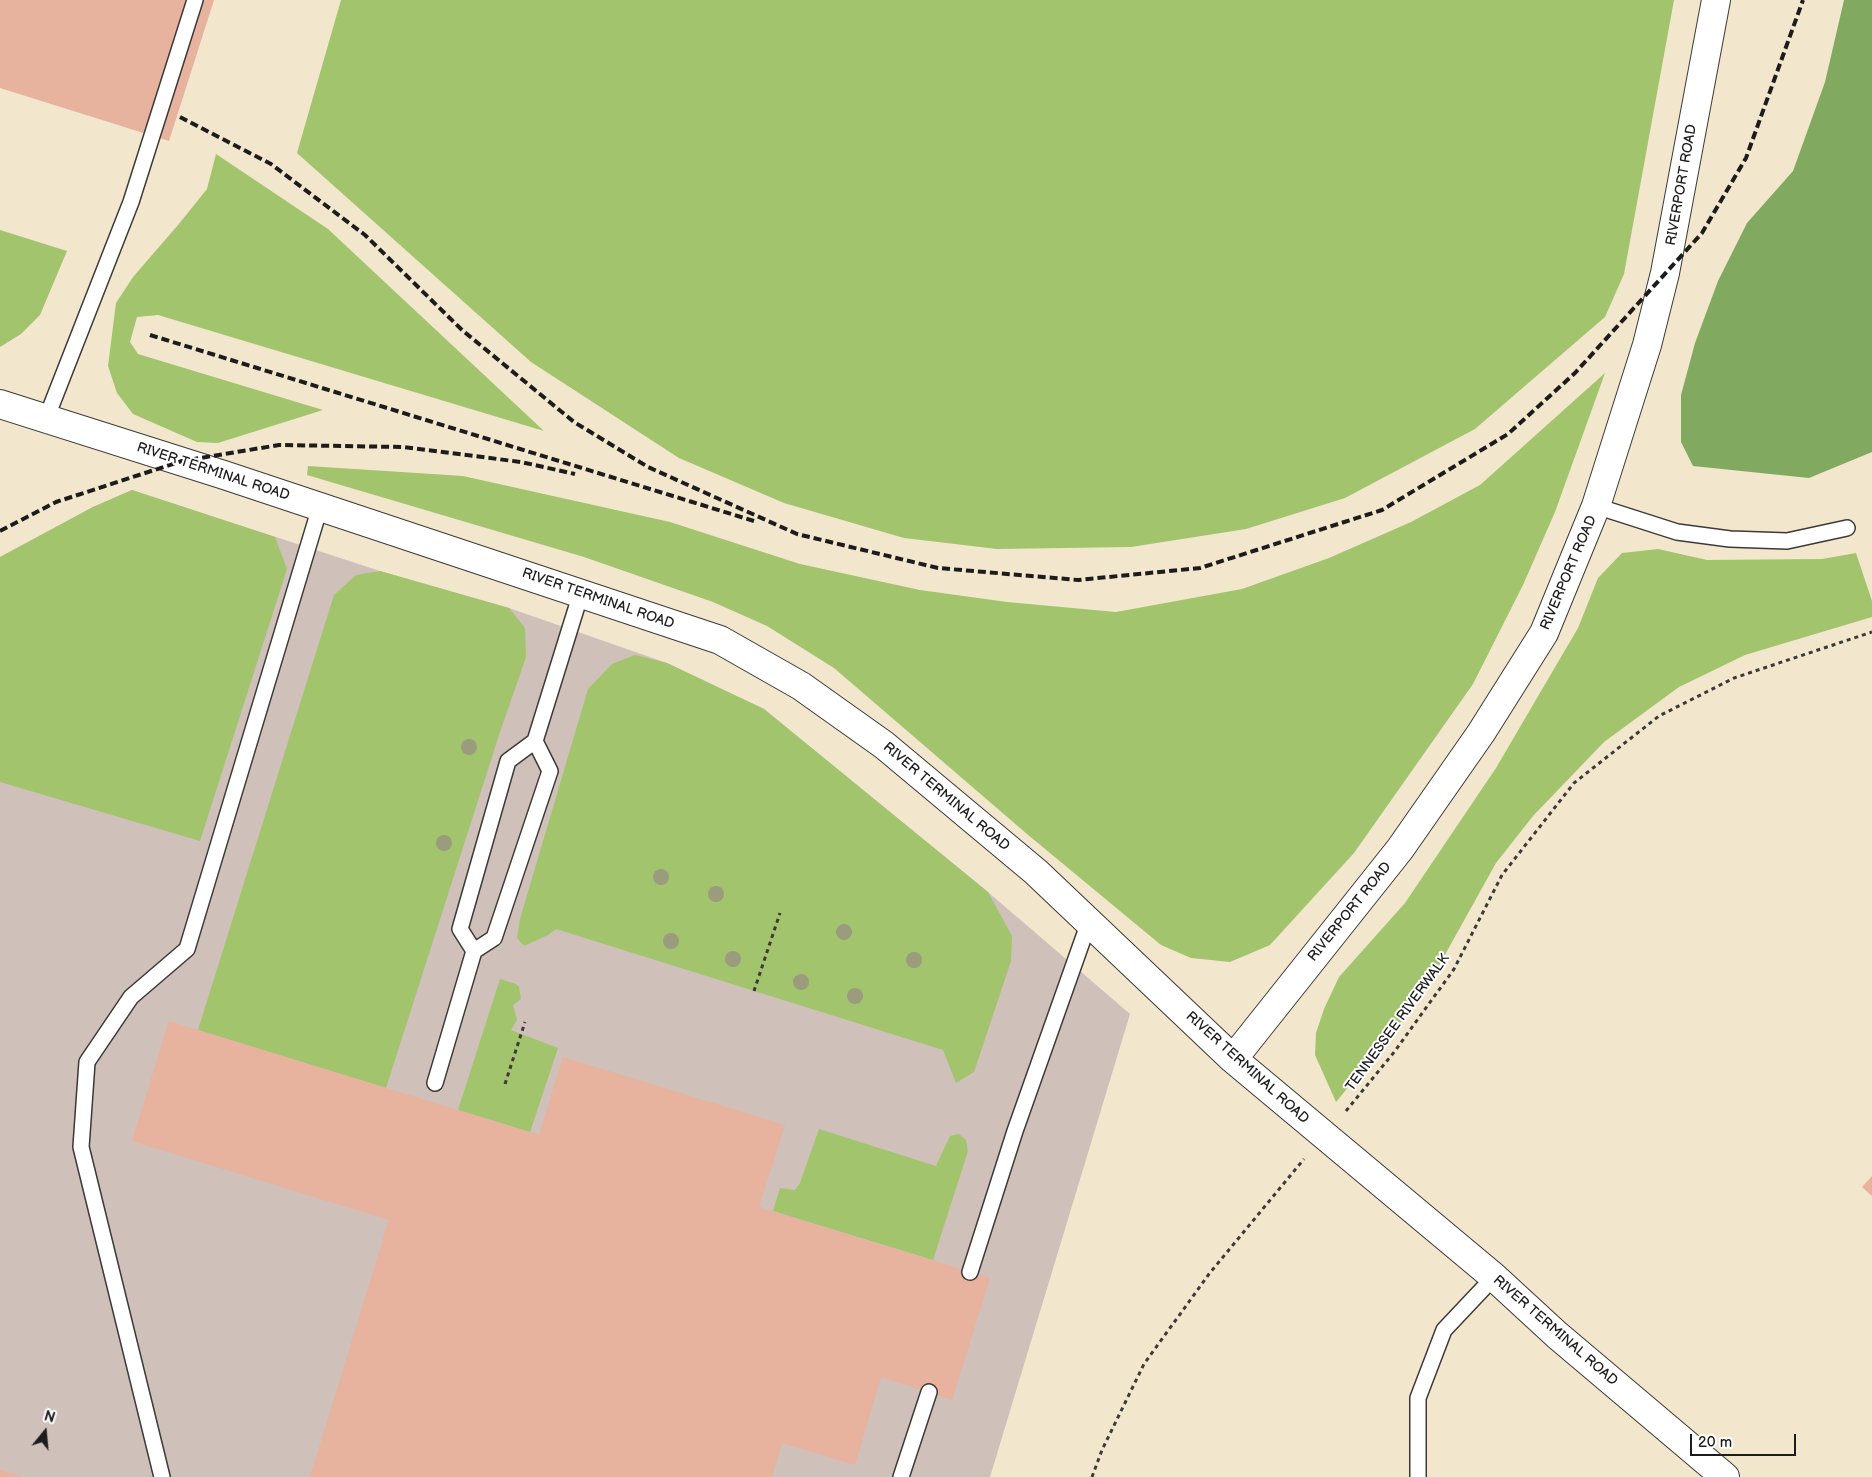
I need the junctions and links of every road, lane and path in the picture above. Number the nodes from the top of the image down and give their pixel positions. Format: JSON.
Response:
{"nodes":[{"id":1,"x":194,"y":0,"type":"edge"},
{"id":2,"x":1716,"y":0,"type":"edge"},
{"id":3,"x":0,"y":404,"type":"edge"},
{"id":4,"x":46,"y":419,"type":"junction"},
{"id":5,"x":320,"y":506,"type":"junction"},
{"id":6,"x":1596,"y":506,"type":"junction"},
{"id":7,"x":1847,"y":528,"type":"dead end"},
{"id":8,"x":580,"y":593,"type":"junction"},
{"id":9,"x":1872,"y":632,"type":"edge"},
{"id":10,"x":535,"y":741,"type":"junction"},
{"id":11,"x":780,"y":913,"type":"dead end"},
{"id":12,"x":1089,"y":922,"type":"junction"},
{"id":13,"x":474,"y":951,"type":"junction"},
{"id":14,"x":754,"y":991,"type":"dead end"},
{"id":15,"x":525,"y":1022,"type":"dead end"},
{"id":16,"x":1233,"y":1059,"type":"junction"},
{"id":17,"x":435,"y":1083,"type":"dead end"},
{"id":18,"x":505,"y":1084,"type":"dead end"},
{"id":19,"x":1324,"y":1136,"type":"junction"},
{"id":20,"x":970,"y":1272,"type":"dead end"},
{"id":21,"x":1494,"y":1277,"type":"junction"},
{"id":22,"x":929,"y":1392,"type":"dead end"},
{"id":23,"x":162,"y":1477,"type":"edge"},
{"id":24,"x":901,"y":1477,"type":"edge"},
{"id":25,"x":1092,"y":1477,"type":"edge"},
{"id":26,"x":1418,"y":1477,"type":"edge"},
{"id":27,"x":1725,"y":1477,"type":"edge"}],
"edges":[{"from":1,"to":4,"type":"lane"},
{"from":2,"to":6,"type":"street","name":"RIVERPORT ROAD"},
{"from":3,"to":4,"type":"street","name":"RIVER TERMINAL ROAD"},
{"from":4,"to":5,"type":"street","name":"RIVER TERMINAL ROAD"},
{"from":5,"to":8,"type":"street","name":"RIVER TERMINAL ROAD"},
{"from":5,"to":23,"type":"lane"},
{"from":6,"to":7,"type":"lane"},
{"from":6,"to":16,"type":"street","name":"RIVERPORT ROAD"},
{"from":8,"to":10,"type":"lane"},
{"from":8,"to":12,"type":"street","name":"RIVER TERMINAL ROAD"},
{"from":9,"to":19,"type":"path","name":"TENNESSEE RIVERWALK"},
{"from":10,"to":13,"type":"lane"},
{"from":10,"to":13,"type":"lane"},
{"from":11,"to":14,"type":"path"},
{"from":12,"to":16,"type":"street","name":"RIVER TERMINAL ROAD"},
{"from":12,"to":20,"type":"lane"},
{"from":13,"to":17,"type":"lane"},
{"from":15,"to":18,"type":"path"},
{"from":16,"to":19,"type":"street","name":"RIVER TERMINAL ROAD"},
{"from":19,"to":21,"type":"street","name":"RIVER TERMINAL ROAD"},
{"from":19,"to":25,"type":"path","name":"TENNESSEE RIVERWALK"},
{"from":21,"to":26,"type":"lane"},
{"from":21,"to":27,"type":"street","name":"RIVER TERMINAL ROAD"},
{"from":22,"to":24,"type":"lane"}]}
